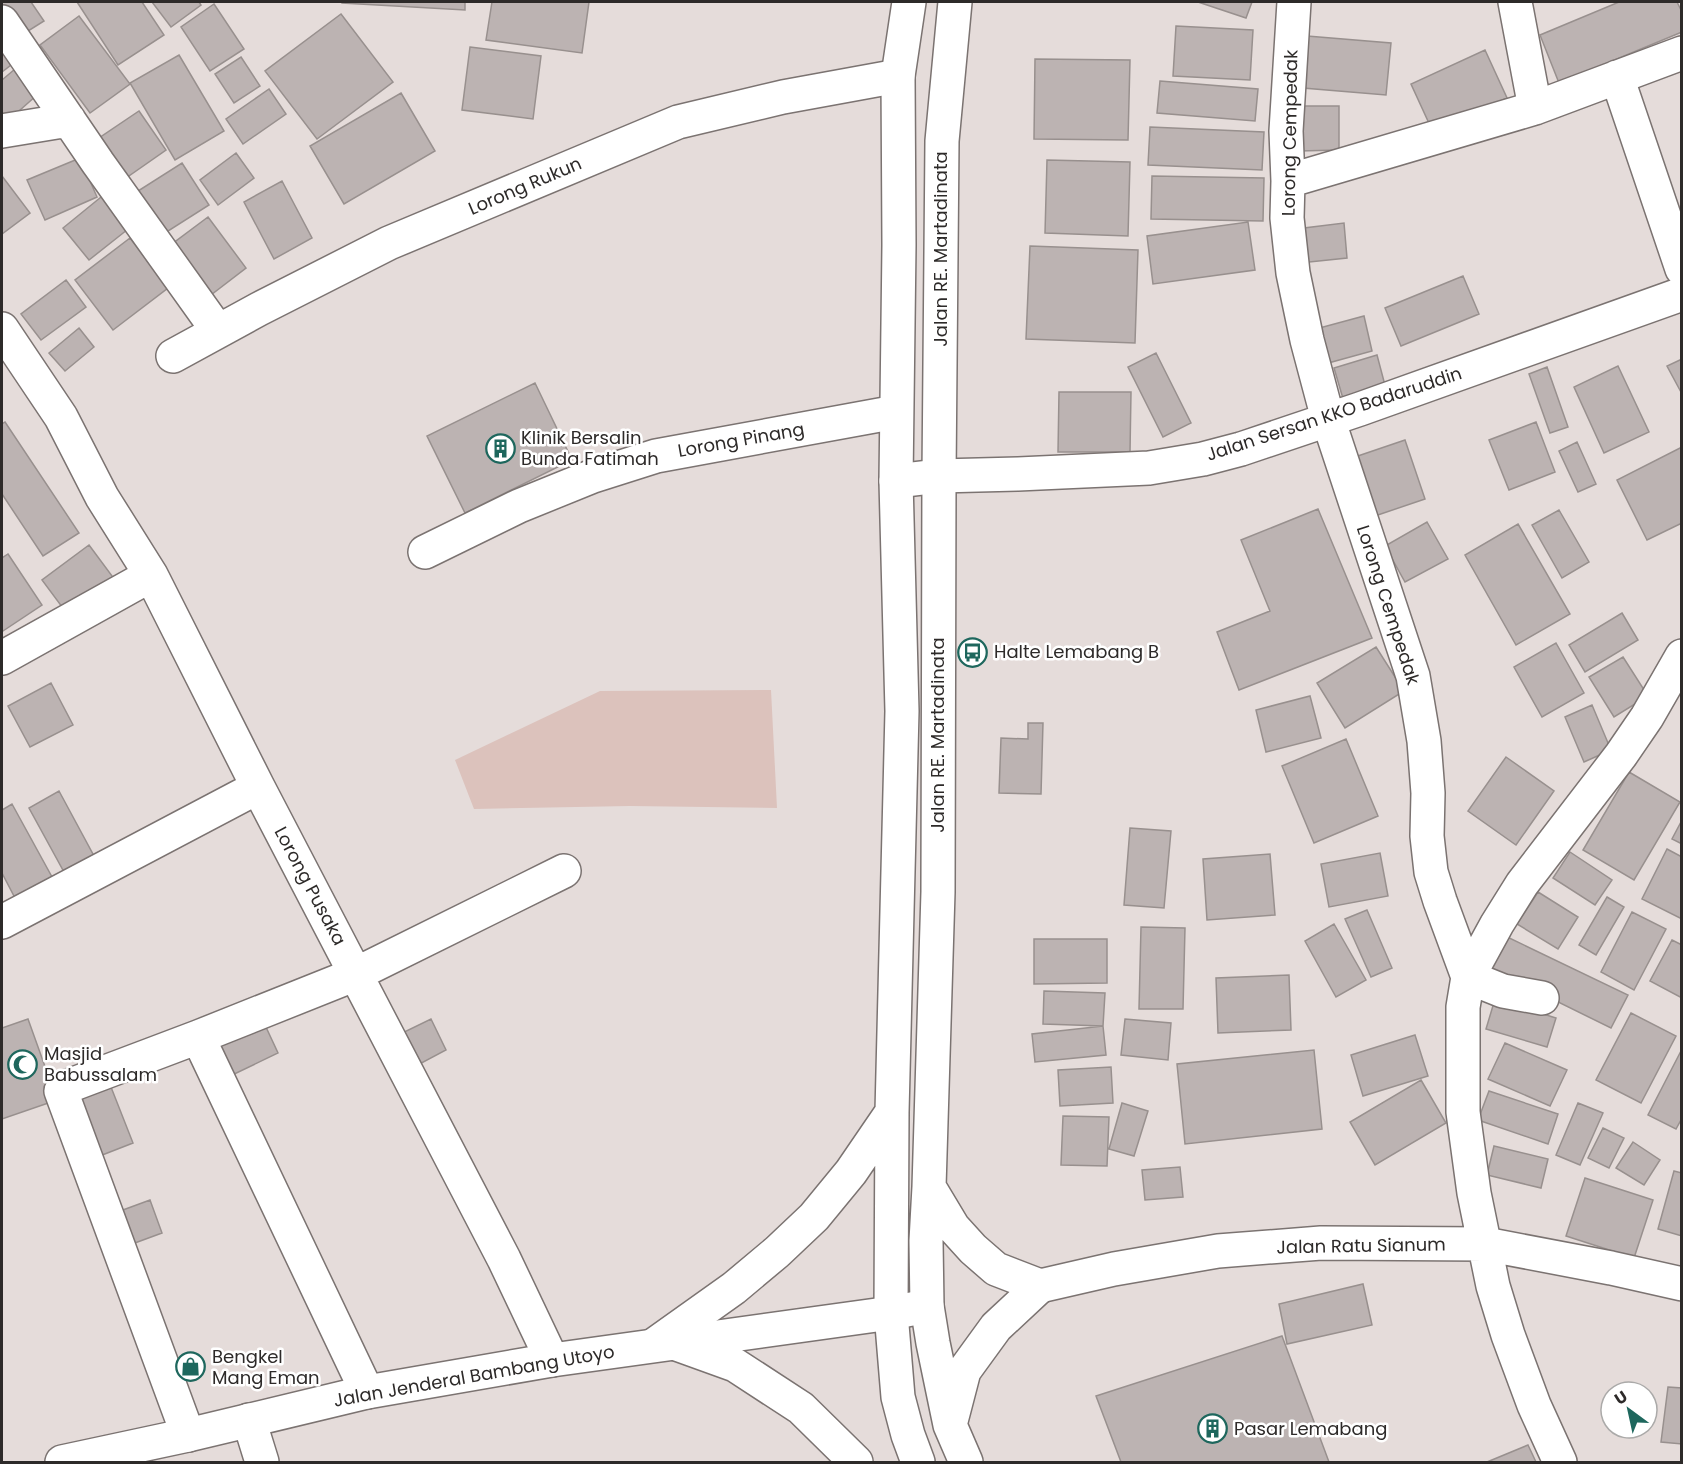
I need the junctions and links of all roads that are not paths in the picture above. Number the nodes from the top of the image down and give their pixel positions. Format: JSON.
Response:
{"nodes":[{"id":1,"x":909,"y":2,"type":"edge"},
{"id":2,"x":955,"y":2,"type":"edge"},
{"id":3,"x":1294,"y":2,"type":"edge"},
{"id":4,"x":1515,"y":2,"type":"edge"},
{"id":5,"x":2,"y":22,"type":"edge"},
{"id":6,"x":1682,"y":53,"type":"edge"},
{"id":7,"x":898,"y":76,"type":"junction"},
{"id":8,"x":1617,"y":77,"type":"junction"},
{"id":9,"x":1535,"y":108,"type":"junction"},
{"id":10,"x":69,"y":120,"type":"junction"},
{"id":11,"x":2,"y":131,"type":"edge"},
{"id":12,"x":1288,"y":181,"type":"junction"},
{"id":13,"x":1682,"y":269,"type":"edge"},
{"id":14,"x":1682,"y":294,"type":"edge"},
{"id":15,"x":2,"y":329,"type":"edge"},
{"id":16,"x":218,"y":331,"type":"junction"},
{"id":17,"x":173,"y":356,"type":"dead end"},
{"id":18,"x":896,"y":412,"type":"junction"},
{"id":19,"x":1328,"y":419,"type":"junction"},
{"id":20,"x":939,"y":476,"type":"junction"},
{"id":21,"x":896,"y":481,"type":"junction"},
{"id":22,"x":424,"y":552,"type":"dead end"},
{"id":23,"x":151,"y":575,"type":"junction"},
{"id":24,"x":1682,"y":656,"type":"edge"},
{"id":25,"x":2,"y":658,"type":"edge"},
{"id":26,"x":258,"y":787,"type":"junction"},
{"id":27,"x":564,"y":871,"type":"dead end"},
{"id":28,"x":2,"y":922,"type":"edge"},
{"id":29,"x":356,"y":974,"type":"junction"},
{"id":30,"x":1468,"y":977,"type":"junction"},
{"id":31,"x":1542,"y":998,"type":"dead end"},
{"id":32,"x":198,"y":1037,"type":"junction"},
{"id":33,"x":892,"y":1112,"type":"junction"},
{"id":34,"x":929,"y":1187,"type":"junction"},
{"id":35,"x":1485,"y":1244,"type":"junction"},
{"id":36,"x":1682,"y":1284,"type":"edge"},
{"id":37,"x":1041,"y":1286,"type":"junction"},
{"id":38,"x":927,"y":1306,"type":"junction"},
{"id":39,"x":891,"y":1313,"type":"junction"},
{"id":40,"x":664,"y":1344,"type":"junction"},
{"id":41,"x":552,"y":1360,"type":"junction"},
{"id":42,"x":367,"y":1392,"type":"junction"},
{"id":43,"x":249,"y":1420,"type":"junction"},
{"id":44,"x":950,"y":1425,"type":"junction"},
{"id":45,"x":188,"y":1435,"type":"junction"},
{"id":46,"x":62,"y":1462,"type":"edge"},
{"id":47,"x":262,"y":1462,"type":"edge"},
{"id":48,"x":856,"y":1462,"type":"edge"},
{"id":49,"x":918,"y":1462,"type":"edge"},
{"id":50,"x":966,"y":1462,"type":"edge"},
{"id":51,"x":1560,"y":1462,"type":"edge"}],
"edges":[{"from":1,"to":7,"type":"main road"},
{"from":2,"to":20,"type":"main road","name":"Jalan RE. Martadinata"},
{"from":3,"to":12,"type":"main road","name":"Lorong Cempedak"},
{"from":4,"to":9,"type":"main road"},
{"from":5,"to":10,"type":"main road"},
{"from":6,"to":8,"type":"main road"},
{"from":7,"to":16,"type":"main road","name":"Lorong Rukun"},
{"from":7,"to":18,"type":"main road"},
{"from":8,"to":9,"type":"main road"},
{"from":8,"to":13,"type":"main road"},
{"from":9,"to":12,"type":"main road"},
{"from":10,"to":11,"type":"main road"},
{"from":10,"to":16,"type":"main road"},
{"from":12,"to":19,"type":"main road","name":"Lorong Cempedak"},
{"from":14,"to":19,"type":"main road","name":"Jalan Sersan KKO Badaruddin"},
{"from":15,"to":23,"type":"main road","name":"Lorong Pusaka"},
{"from":16,"to":17,"type":"main road","name":"Lorong Rukun"},
{"from":18,"to":21,"type":"main road"},
{"from":18,"to":22,"type":"main road","name":"Lorong Pinang"},
{"from":19,"to":20,"type":"main road","name":"Jalan Sersan KKO Badaruddin"},
{"from":19,"to":30,"type":"main road","name":"Lorong Cempedak"},
{"from":20,"to":21,"type":"main road","name":"Jalan Sersan KKO Badaruddin"},
{"from":20,"to":34,"type":"main road","name":"Jalan RE. Martadinata"},
{"from":21,"to":33,"type":"main road"},
{"from":23,"to":25,"type":"main road"},
{"from":23,"to":26,"type":"main road","name":"Lorong Pusaka"},
{"from":24,"to":30,"type":"main road"},
{"from":26,"to":28,"type":"main road"},
{"from":26,"to":29,"type":"main road","name":"Lorong Pusaka"},
{"from":27,"to":29,"type":"main road"},
{"from":29,"to":32,"type":"main road"},
{"from":29,"to":41,"type":"main road","name":"Lorong Pusaka"},
{"from":30,"to":31,"type":"main road"},
{"from":30,"to":35,"type":"main road","name":"Lorong Cempedak"},
{"from":32,"to":42,"type":"main road"},
{"from":32,"to":45,"type":"main road"},
{"from":33,"to":39,"type":"main road"},
{"from":33,"to":40,"type":"main road"},
{"from":34,"to":37,"type":"main road"},
{"from":34,"to":38,"type":"main road","name":"Jalan RE. Martadinata"},
{"from":35,"to":36,"type":"main road","name":"Jalan Ratu Sianum"},
{"from":35,"to":37,"type":"main road","name":"Jalan Ratu Sianum"},
{"from":35,"to":51,"type":"main road","name":"Lorong Cempedak"},
{"from":37,"to":44,"type":"main road"},
{"from":38,"to":39,"type":"main road"},
{"from":38,"to":44,"type":"main road","name":"Jalan RE. Martadinata"},
{"from":39,"to":40,"type":"main road","name":"Jalan Jenderal Bambang Utoyo"},
{"from":39,"to":49,"type":"main road"},
{"from":40,"to":41,"type":"main road","name":"Jalan Jenderal Bambang Utoyo"},
{"from":40,"to":48,"type":"main road"},
{"from":41,"to":42,"type":"main road","name":"Jalan Jenderal Bambang Utoyo"},
{"from":42,"to":43,"type":"main road","name":"Jalan Jenderal Bambang Utoyo"},
{"from":43,"to":45,"type":"main road","name":"Jalan Jenderal Bambang Utoyo"},
{"from":43,"to":47,"type":"main road"},
{"from":44,"to":50,"type":"main road","name":"Jalan RE. Martadinata"},
{"from":45,"to":46,"type":"main road","name":"Jalan Jenderal Bambang Utoyo"}]}
